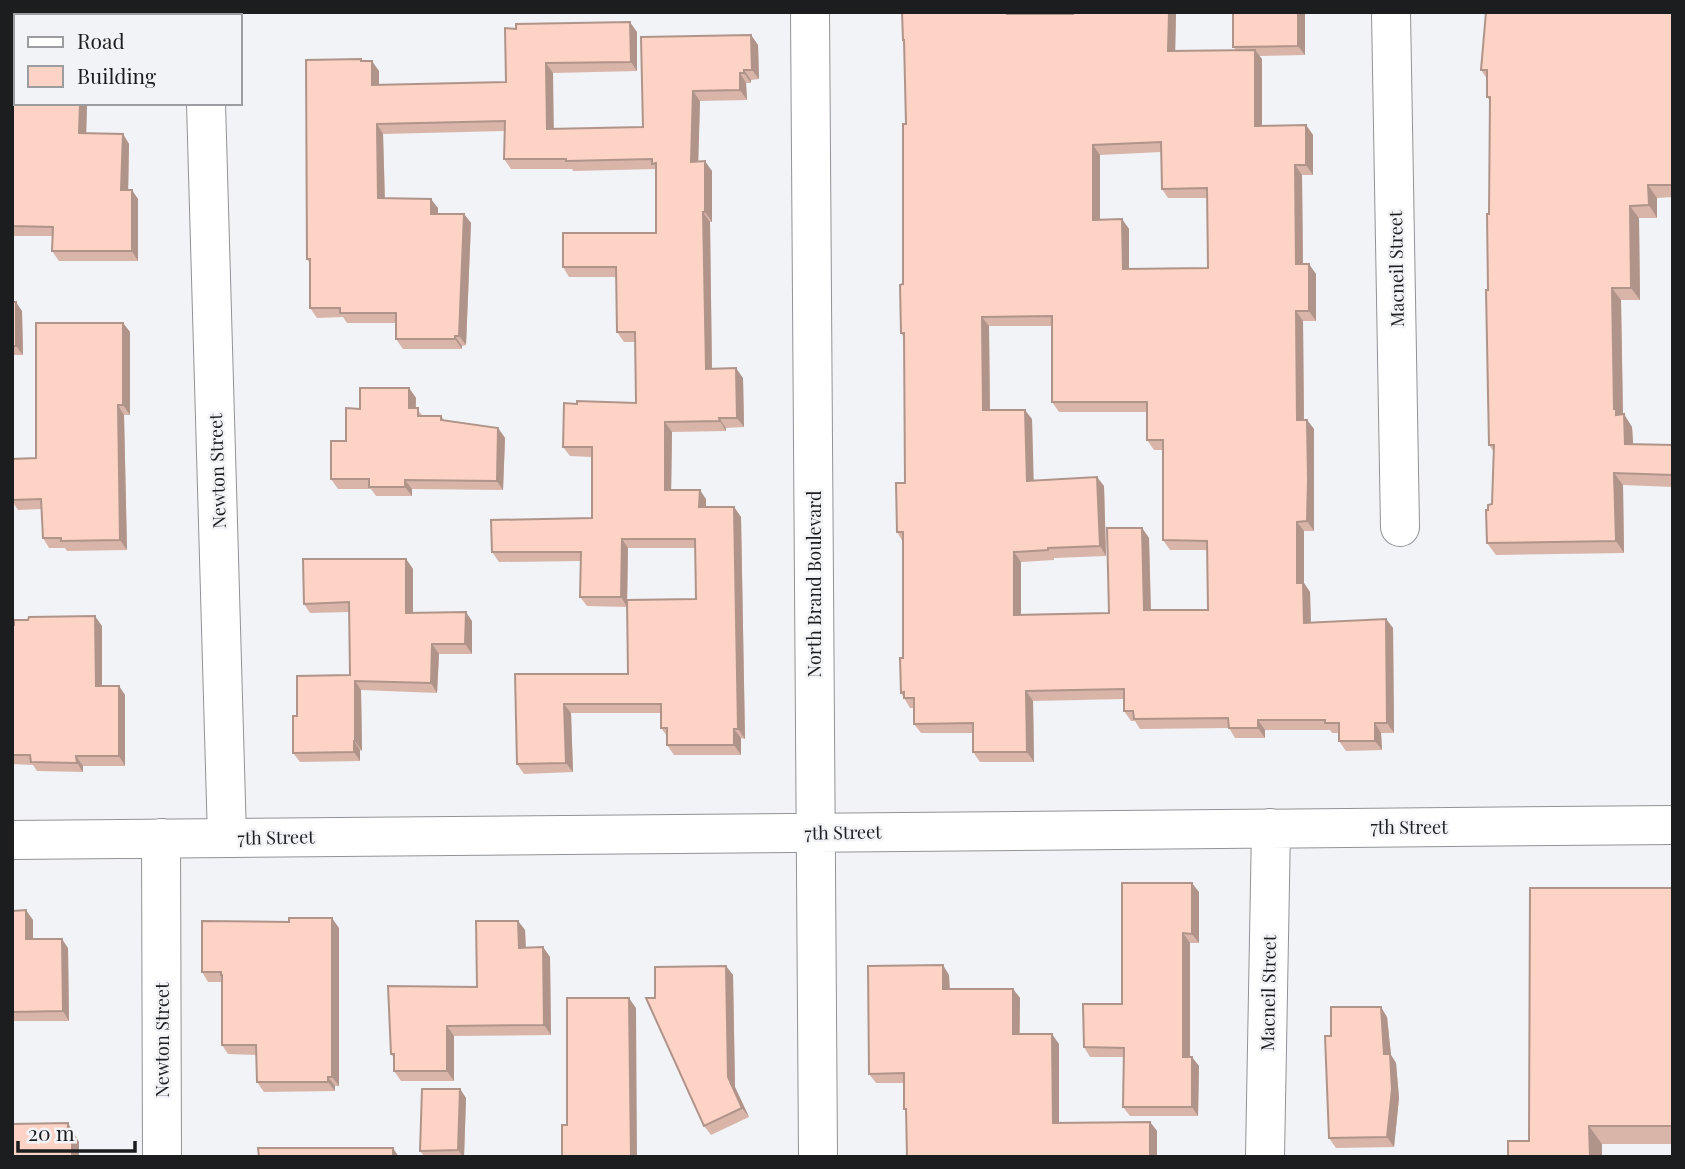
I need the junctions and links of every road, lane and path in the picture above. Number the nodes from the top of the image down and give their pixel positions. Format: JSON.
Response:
{"nodes":[{"id":1,"x":810,"y":12,"type":"edge"},
{"id":2,"x":1391,"y":12,"type":"edge"},
{"id":3,"x":206,"y":105,"type":"edge"},
{"id":4,"x":1400,"y":527,"type":"dead end"},
{"id":5,"x":1673,"y":825,"type":"edge"},
{"id":6,"x":1271,"y":828,"type":"junction"},
{"id":7,"x":816,"y":832,"type":"junction"},
{"id":8,"x":160,"y":838,"type":"junction"},
{"id":9,"x":228,"y":838,"type":"junction"},
{"id":10,"x":12,"y":840,"type":"edge"},
{"id":11,"x":162,"y":1157,"type":"edge"},
{"id":12,"x":818,"y":1157,"type":"edge"},
{"id":13,"x":1265,"y":1157,"type":"edge"}],
"edges":[{"from":1,"to":7,"type":"street","name":"North Brand Boulevard"},
{"from":2,"to":4,"type":"street","name":"Macneil Street"},
{"from":3,"to":9,"type":"street","name":"Newton Street"},
{"from":5,"to":6,"type":"street","name":"7th Street"},
{"from":6,"to":7,"type":"street","name":"7th Street"},
{"from":6,"to":13,"type":"street","name":"Macneil Street"},
{"from":7,"to":9,"type":"street","name":"7th Street"},
{"from":7,"to":12,"type":"street","name":"North Brand Boulevard"},
{"from":8,"to":9,"type":"street","name":"7th Street"},
{"from":8,"to":10,"type":"street","name":"7th Street"},
{"from":8,"to":11,"type":"street","name":"Newton Street"}]}
